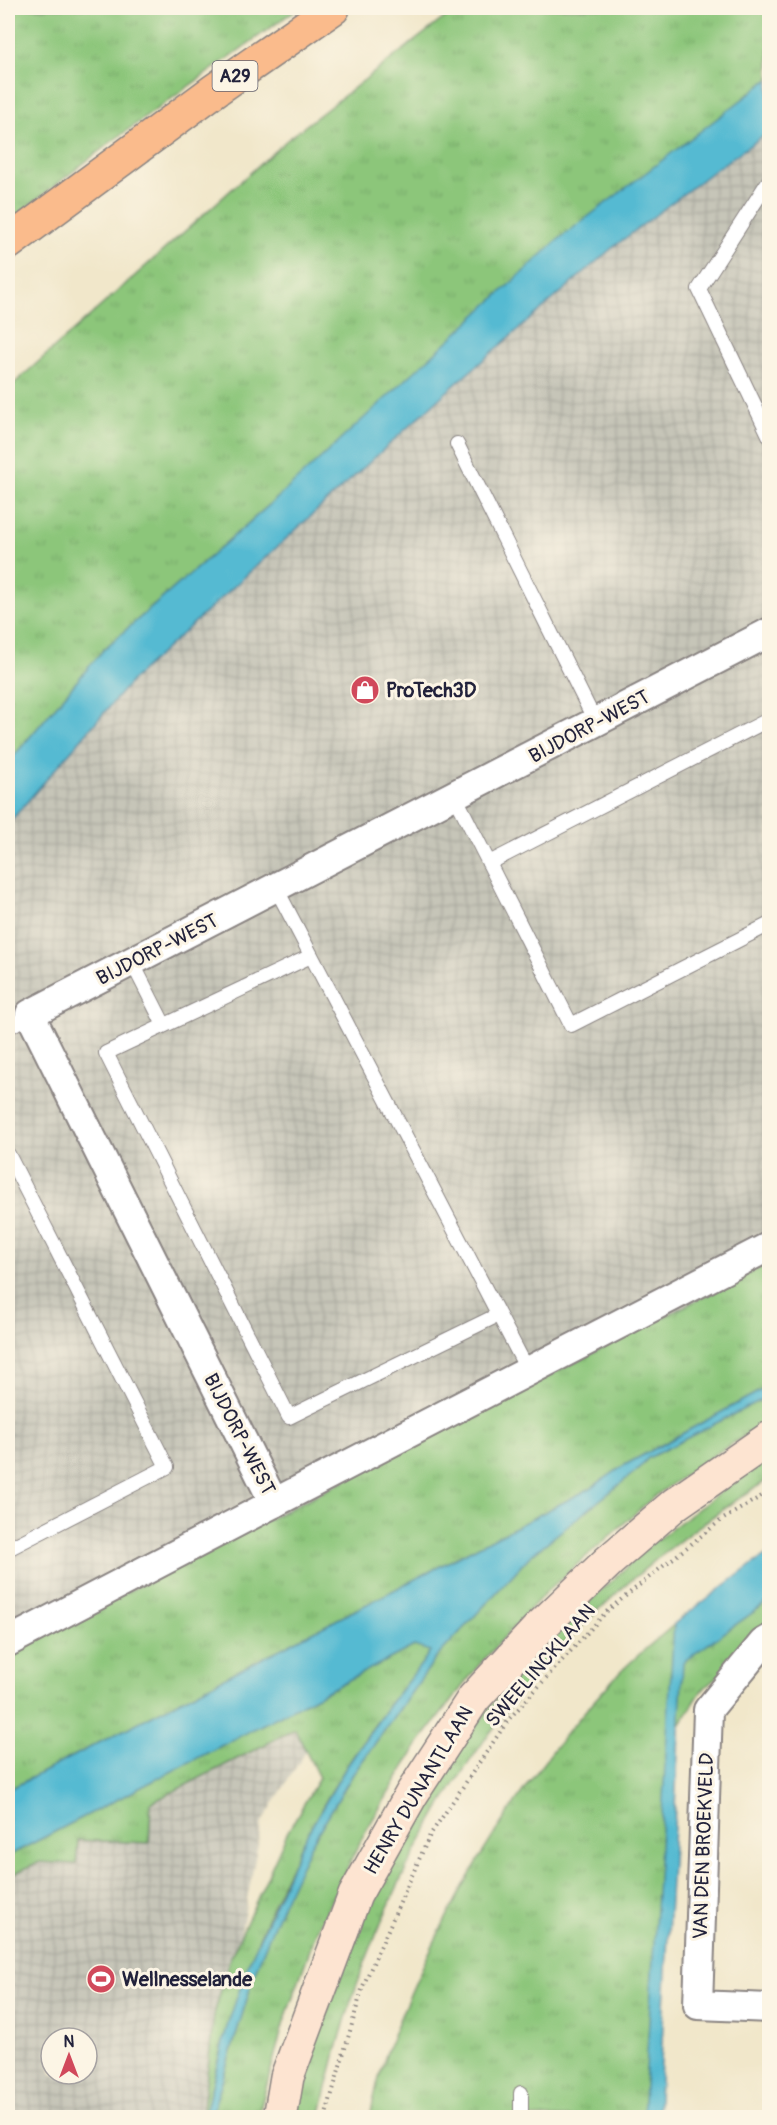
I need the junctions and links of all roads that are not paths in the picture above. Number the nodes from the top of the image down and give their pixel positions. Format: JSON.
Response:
{"nodes":[{"id":1,"x":333,"y":8,"type":"edge"},
{"id":2,"x":770,"y":179,"type":"edge"},
{"id":3,"x":8,"y":243,"type":"edge"},
{"id":4,"x":770,"y":437,"type":"edge"},
{"id":5,"x":457,"y":444,"type":"dead end"},
{"id":6,"x":770,"y":632,"type":"edge"},
{"id":7,"x":770,"y":719,"type":"edge"},
{"id":8,"x":596,"y":723,"type":"junction"},
{"id":9,"x":455,"y":796,"type":"junction"},
{"id":10,"x":489,"y":863,"type":"junction"},
{"id":11,"x":276,"y":888,"type":"junction"},
{"id":12,"x":770,"y":924,"type":"edge"},
{"id":13,"x":311,"y":956,"type":"junction"},
{"id":14,"x":132,"y":962,"type":"junction"},
{"id":15,"x":19,"y":1021,"type":"edge"},
{"id":16,"x":164,"y":1025,"type":"junction"},
{"id":17,"x":8,"y":1154,"type":"edge"},
{"id":18,"x":770,"y":1246,"type":"edge"},
{"id":19,"x":498,"y":1315,"type":"junction"},
{"id":20,"x":528,"y":1371,"type":"junction"},
{"id":21,"x":770,"y":1438,"type":"edge"},
{"id":22,"x":274,"y":1503,"type":"junction"},
{"id":23,"x":8,"y":1549,"type":"edge"},
{"id":24,"x":770,"y":1639,"type":"edge"},
{"id":25,"x":8,"y":1642,"type":"edge"},
{"id":26,"x":770,"y":2008,"type":"edge"},
{"id":27,"x":521,"y":2093,"type":"dead end"},
{"id":28,"x":280,"y":2118,"type":"edge"},
{"id":29,"x":521,"y":2118,"type":"edge"}],
"edges":[{"from":1,"to":3,"type":"highway","number":"A29"},
{"from":2,"to":4,"type":"lane"},
{"from":5,"to":8,"type":"lane"},
{"from":6,"to":8,"type":"street","name":"BIJDORP-WEST"},
{"from":7,"to":10,"type":"lane"},
{"from":8,"to":9,"type":"street","name":"BIJDORP-WEST"},
{"from":9,"to":10,"type":"lane"},
{"from":9,"to":11,"type":"street","name":"BIJDORP-WEST"},
{"from":10,"to":12,"type":"lane"},
{"from":11,"to":13,"type":"lane"},
{"from":11,"to":14,"type":"street","name":"BIJDORP-WEST"},
{"from":13,"to":16,"type":"lane"},
{"from":13,"to":19,"type":"lane"},
{"from":14,"to":15,"type":"street","name":"BIJDORP-WEST"},
{"from":14,"to":16,"type":"lane"},
{"from":15,"to":22,"type":"street","name":"BIJDORP-WEST"},
{"from":16,"to":19,"type":"lane"},
{"from":17,"to":23,"type":"lane"},
{"from":18,"to":20,"type":"street","name":"BIJDORP-WEST"},
{"from":19,"to":20,"type":"lane"},
{"from":20,"to":22,"type":"street","name":"BIJDORP-WEST"},
{"from":21,"to":28,"type":"main road","name":"HENRY DUNANTLAAN"},
{"from":22,"to":25,"type":"street","name":"BIJDORP-WEST"},
{"from":24,"to":26,"type":"street","name":"VAN DEN BROEKVELD"},
{"from":27,"to":29,"type":"lane"}]}
